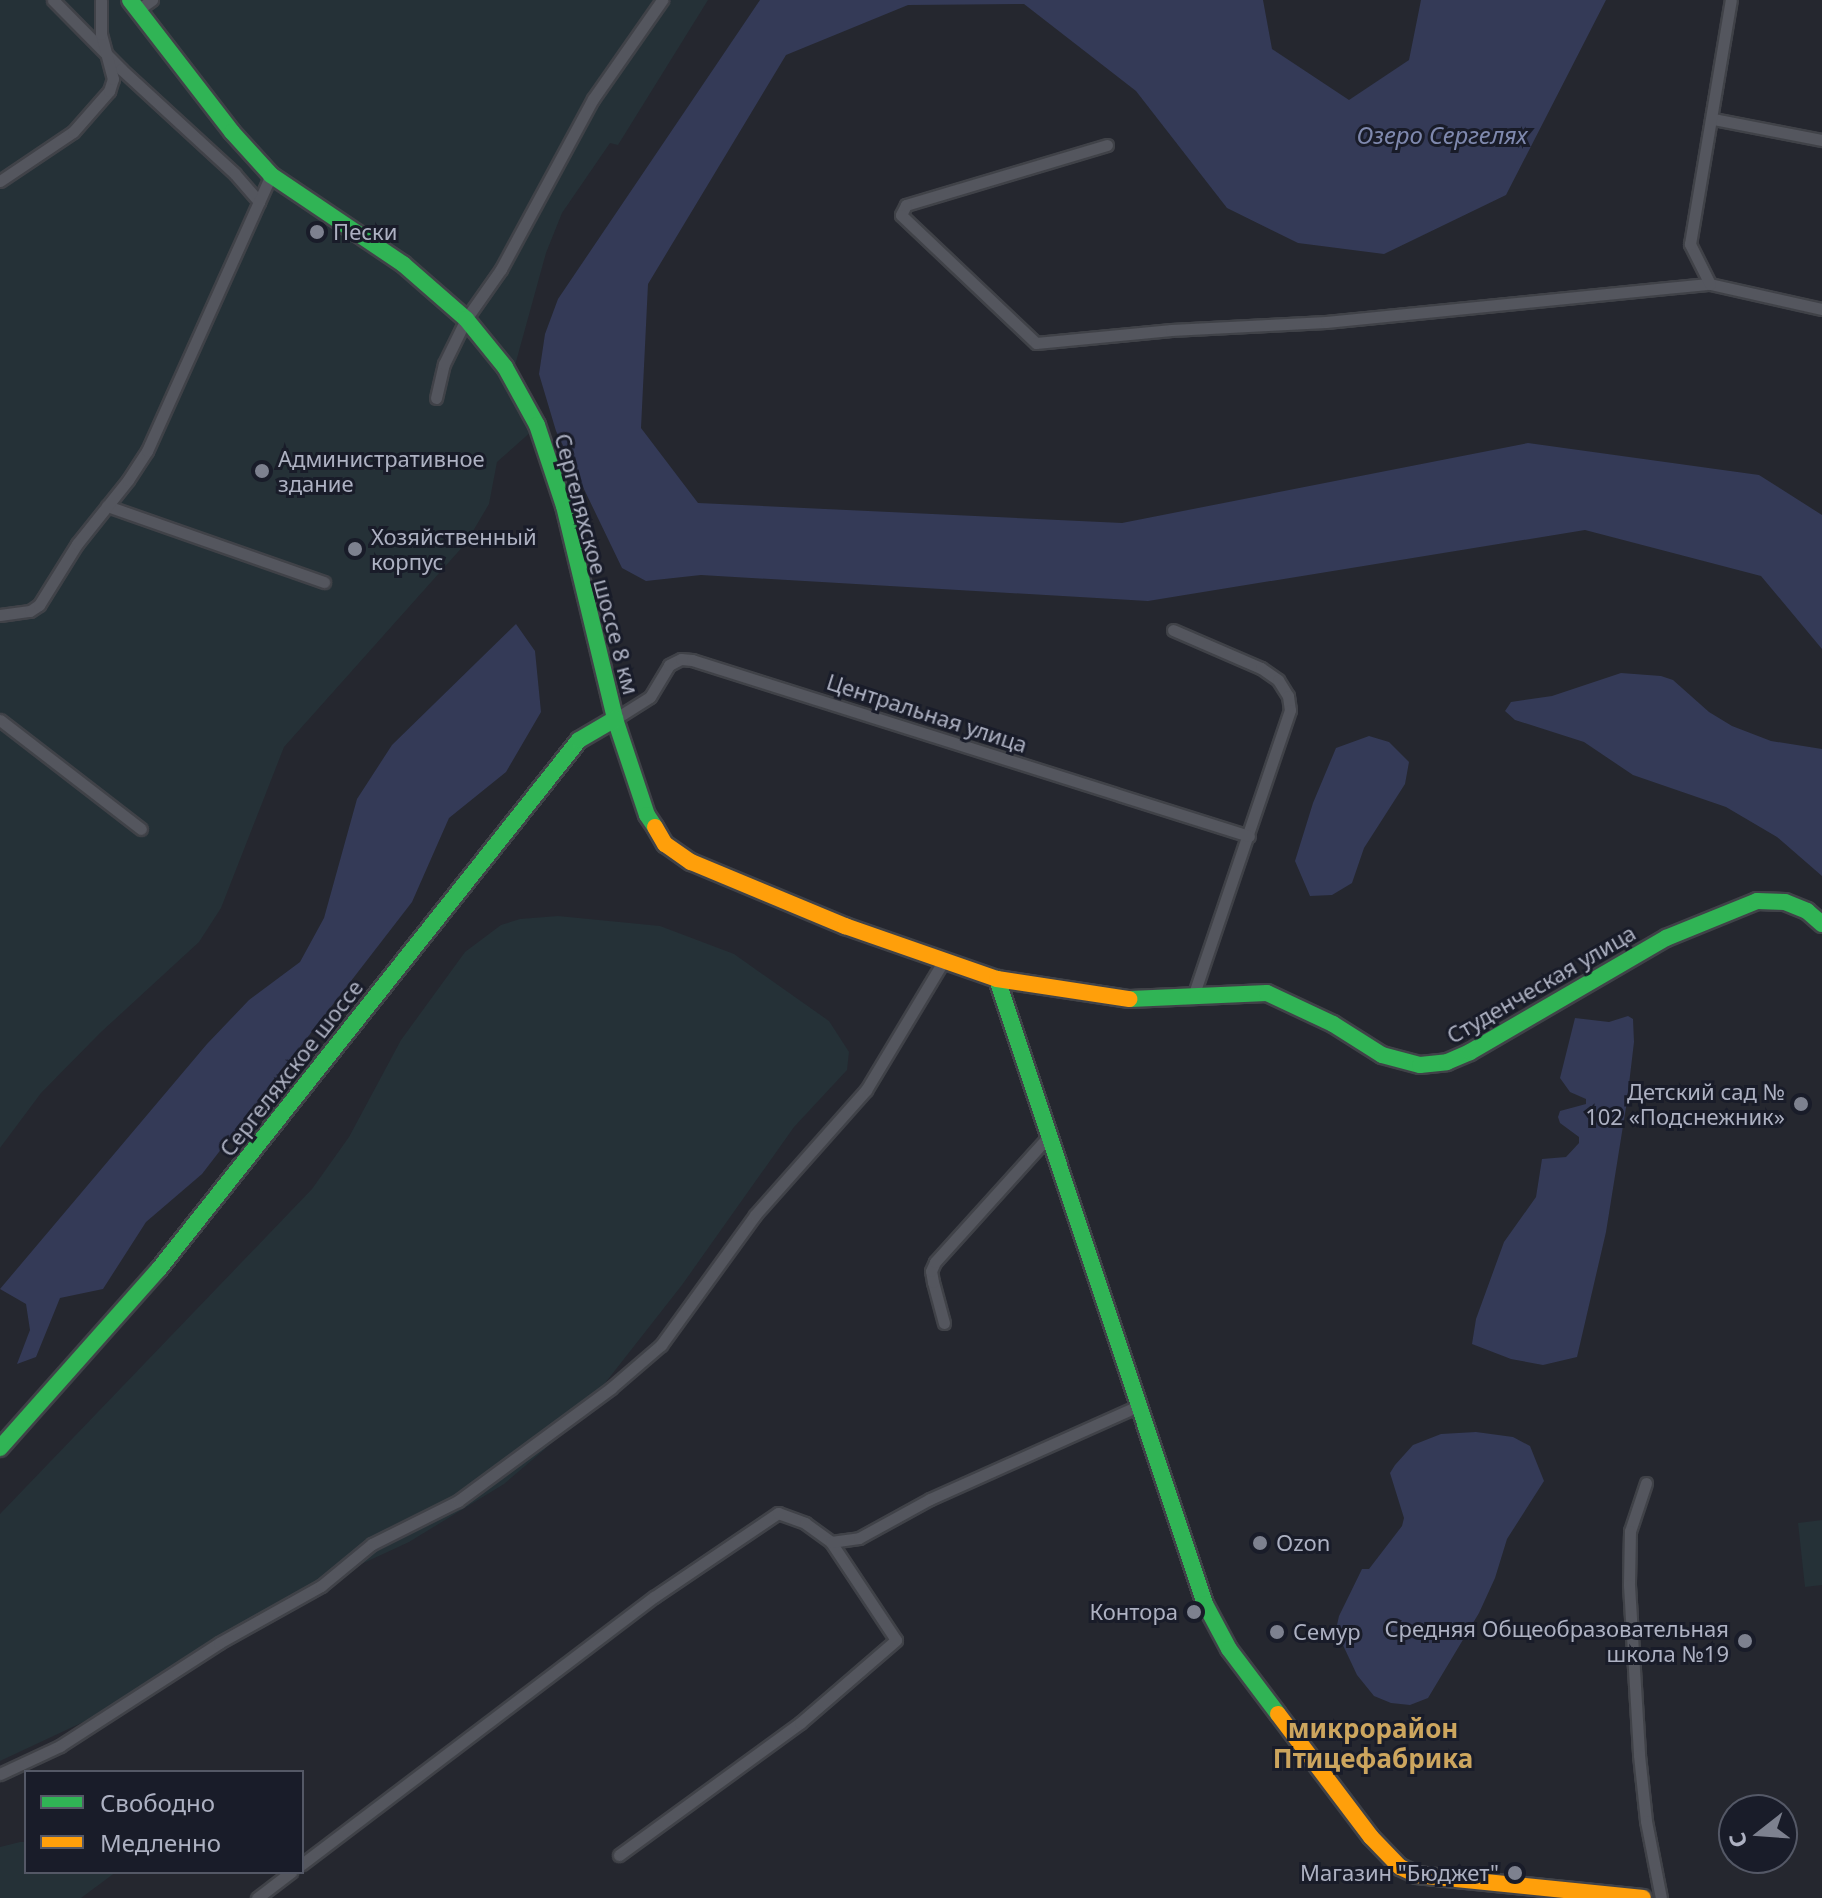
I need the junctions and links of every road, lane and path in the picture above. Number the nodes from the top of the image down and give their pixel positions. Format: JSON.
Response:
{"nodes":[{"id":1,"x":53,"y":0,"type":"edge"},
{"id":2,"x":101,"y":0,"type":"edge"},
{"id":3,"x":662,"y":0,"type":"edge"},
{"id":4,"x":1731,"y":0,"type":"edge"},
{"id":5,"x":140,"y":3,"type":"edge"},
{"id":6,"x":108,"y":54,"type":"junction"},
{"id":7,"x":1713,"y":119,"type":"junction"},
{"id":8,"x":1822,"y":140,"type":"edge"},
{"id":9,"x":1107,"y":145,"type":"dead end"},
{"id":10,"x":271,"y":175,"type":"junction"},
{"id":11,"x":0,"y":181,"type":"edge"},
{"id":12,"x":259,"y":202,"type":"junction"},
{"id":13,"x":1710,"y":284,"type":"junction"},
{"id":14,"x":1822,"y":309,"type":"edge"},
{"id":15,"x":466,"y":319,"type":"junction"},
{"id":16,"x":436,"y":398,"type":"dead end"},
{"id":17,"x":107,"y":506,"type":"junction"},
{"id":18,"x":324,"y":582,"type":"dead end"},
{"id":19,"x":0,"y":615,"type":"edge"},
{"id":20,"x":1173,"y":630,"type":"dead end"},
{"id":21,"x":615,"y":719,"type":"junction"},
{"id":22,"x":0,"y":720,"type":"edge"},
{"id":23,"x":141,"y":829,"type":"dead end"},
{"id":24,"x":1249,"y":836,"type":"junction"},
{"id":25,"x":1822,"y":924,"type":"edge"},
{"id":26,"x":944,"y":960,"type":"junction"},
{"id":27,"x":997,"y":979,"type":"junction"},
{"id":28,"x":1193,"y":997,"type":"junction"},
{"id":29,"x":1047,"y":1138,"type":"junction"},
{"id":30,"x":944,"y":1323,"type":"dead end"},
{"id":31,"x":1138,"y":1406,"type":"junction"},
{"id":32,"x":0,"y":1448,"type":"edge"},
{"id":33,"x":1646,"y":1483,"type":"dead end"},
{"id":34,"x":831,"y":1542,"type":"junction"},
{"id":35,"x":0,"y":1774,"type":"edge"},
{"id":36,"x":619,"y":1855,"type":"dead end"},
{"id":37,"x":304,"y":1862,"type":"edge"},
{"id":38,"x":288,"y":1874,"type":"edge"},
{"id":39,"x":257,"y":1898,"type":"edge"},
{"id":40,"x":1643,"y":1898,"type":"edge"},
{"id":41,"x":1661,"y":1898,"type":"edge"}],
"edges":[{"from":1,"to":6,"type":"street"},
{"from":2,"to":6,"type":"street"},
{"from":3,"to":15,"type":"street"},
{"from":4,"to":7,"type":"street"},
{"from":5,"to":10,"type":"street","name":"Сергеляхское шоссе 8 км"},
{"from":6,"to":11,"type":"street"},
{"from":6,"to":12,"type":"street"},
{"from":7,"to":8,"type":"street"},
{"from":7,"to":13,"type":"street"},
{"from":9,"to":13,"type":"street"},
{"from":10,"to":12,"type":"street"},
{"from":10,"to":15,"type":"street","name":"Сергеляхское шоссе 8 км"},
{"from":12,"to":17,"type":"street"},
{"from":13,"to":14,"type":"street"},
{"from":15,"to":16,"type":"street"},
{"from":15,"to":21,"type":"street","name":"Сергеляхское шоссе 8 км"},
{"from":17,"to":18,"type":"street"},
{"from":17,"to":19,"type":"street"},
{"from":20,"to":24,"type":"street"},
{"from":21,"to":24,"type":"street","name":"Центральная улица"},
{"from":21,"to":26,"type":"street","name":"Сергеляхское шоссе 8 км"},
{"from":21,"to":32,"type":"street","name":"Сергеляхское шоссе"},
{"from":22,"to":23,"type":"street"},
{"from":24,"to":28,"type":"street"},
{"from":25,"to":28,"type":"street","name":"Студенческая улица"},
{"from":26,"to":27,"type":"street","name":"Сергеляхское шоссе 8 км"},
{"from":26,"to":35,"type":"street"},
{"from":27,"to":28,"type":"street","name":"Студенческая улица"},
{"from":27,"to":29,"type":"street"},
{"from":29,"to":30,"type":"street"},
{"from":29,"to":31,"type":"street"},
{"from":31,"to":34,"type":"street"},
{"from":31,"to":40,"type":"street"},
{"from":33,"to":41,"type":"street"},
{"from":34,"to":36,"type":"street"},
{"from":34,"to":37,"type":"street"},
{"from":38,"to":39,"type":"street"}]}
